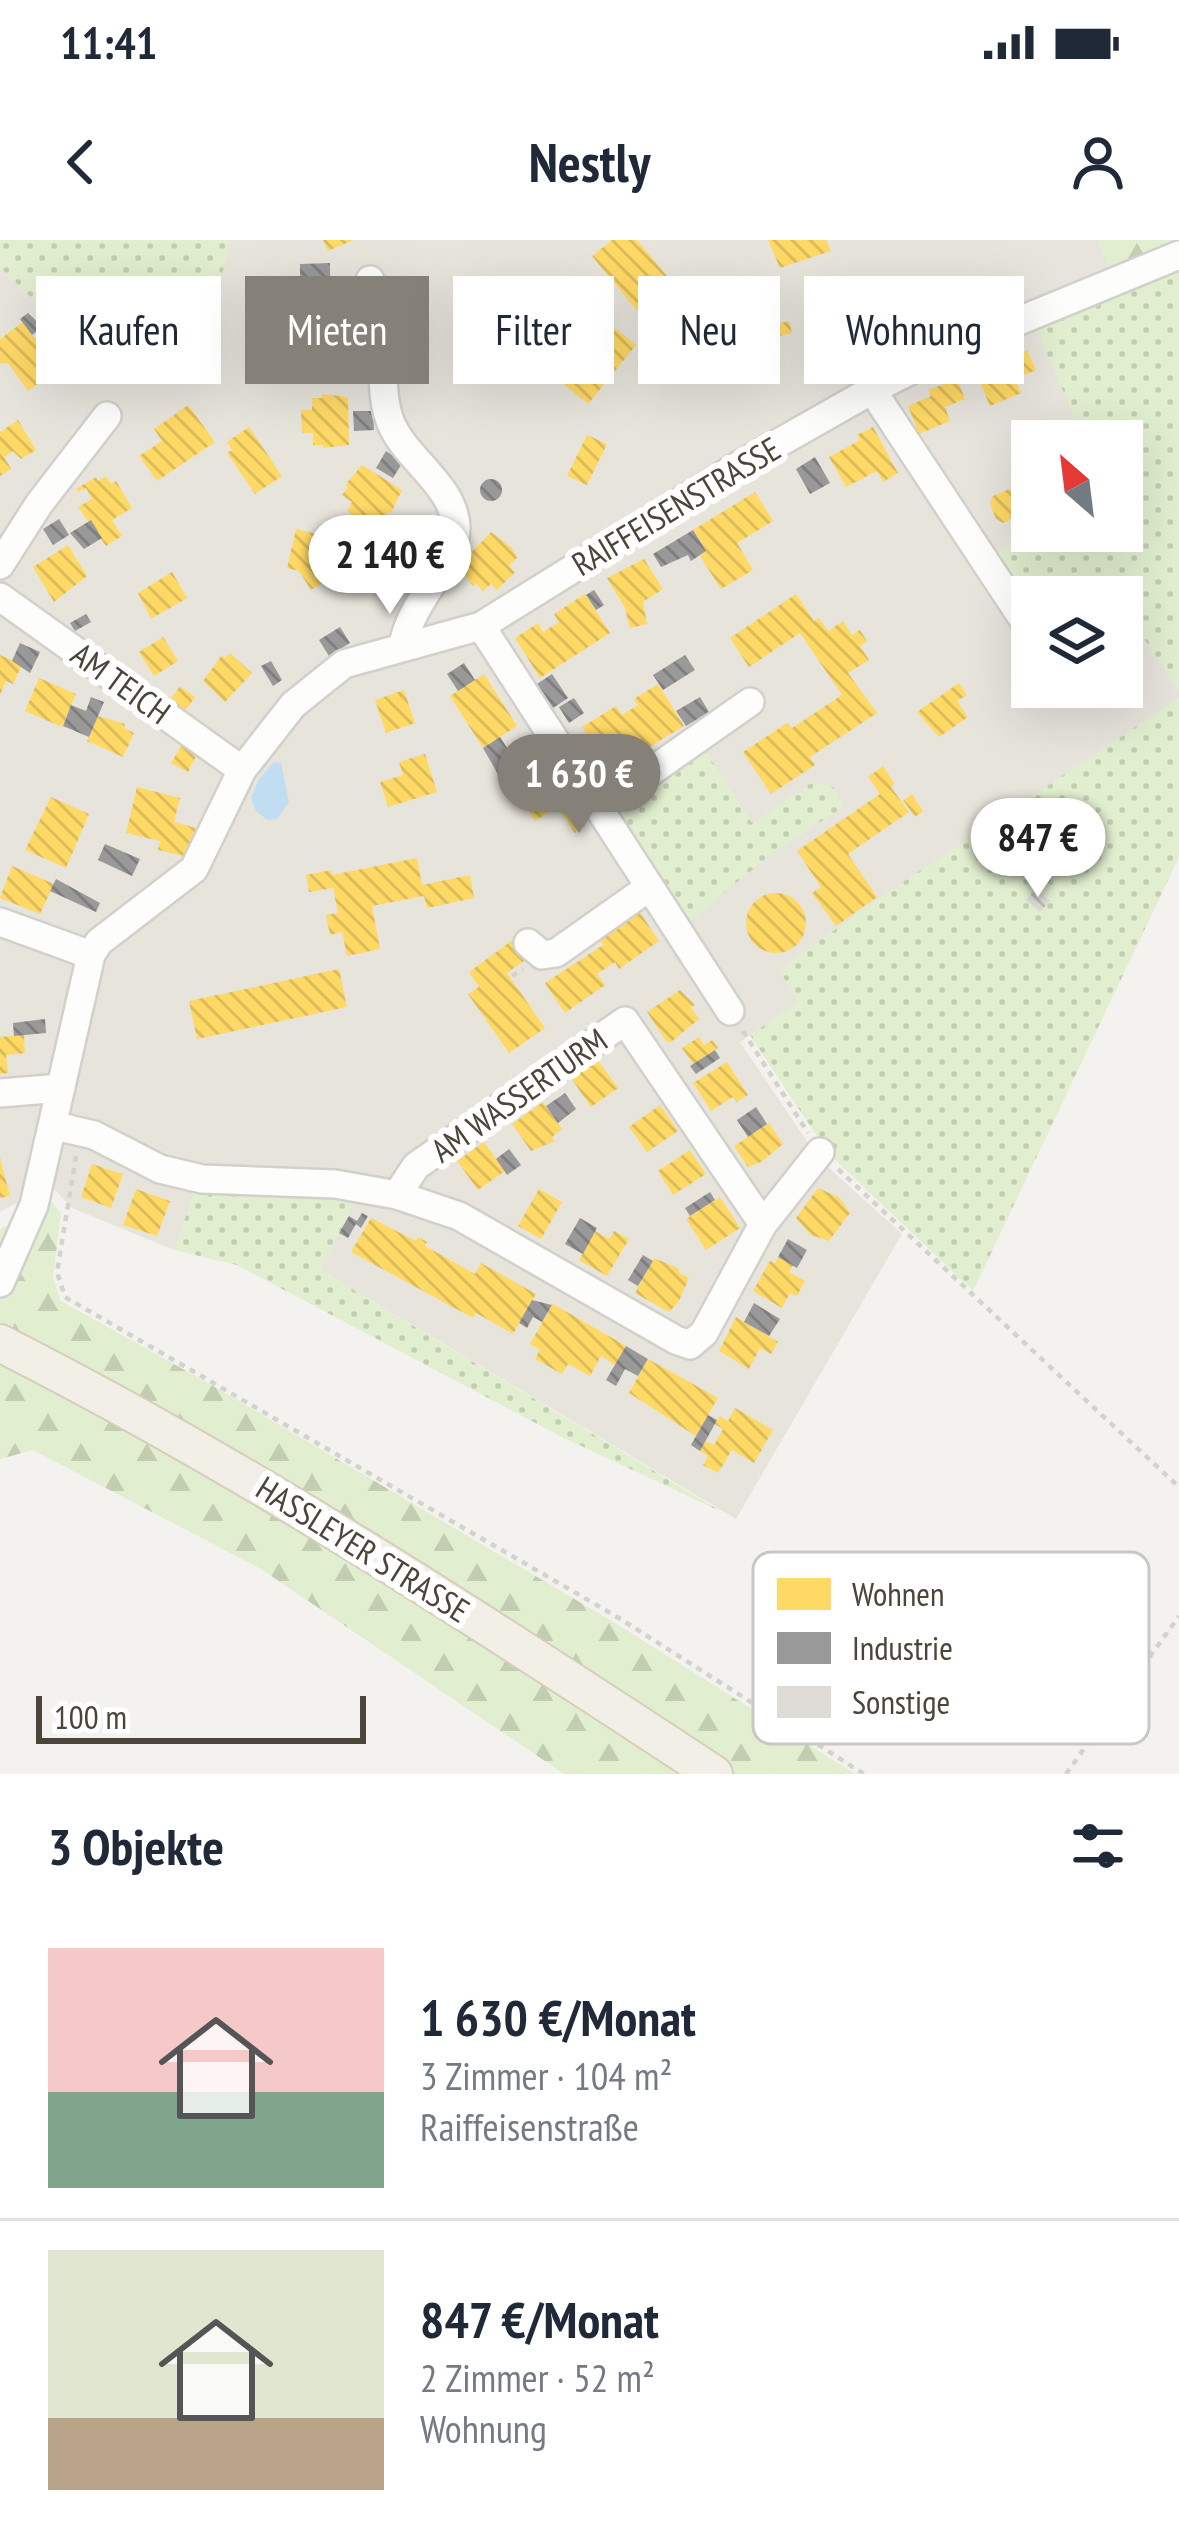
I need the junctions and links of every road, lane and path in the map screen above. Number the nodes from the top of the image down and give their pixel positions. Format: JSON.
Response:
{"nodes":[{"id":1,"x":1179,"y":255,"type":"edge"},
{"id":2,"x":386,"y":384,"type":"edge"},
{"id":3,"x":872,"y":389,"type":"junction"},
{"id":4,"x":107,"y":416,"type":"dead end"},
{"id":5,"x":0,"y":565,"type":"edge"},
{"id":6,"x":0,"y":597,"type":"edge"},
{"id":7,"x":1011,"y":601,"type":"edge"},
{"id":8,"x":481,"y":626,"type":"junction"},
{"id":9,"x":403,"y":646,"type":"junction"},
{"id":10,"x":750,"y":702,"type":"dead end"},
{"id":11,"x":242,"y":770,"type":"junction"},
{"id":12,"x":599,"y":808,"type":"junction"},
{"id":13,"x":648,"y":888,"type":"junction"},
{"id":14,"x":0,"y":922,"type":"edge"},
{"id":15,"x":528,"y":943,"type":"dead end"},
{"id":16,"x":91,"y":955,"type":"junction"},
{"id":17,"x":730,"y":1011,"type":"joint"},
{"id":18,"x":61,"y":1088,"type":"junction"},
{"id":19,"x":0,"y":1094,"type":"edge"},
{"id":20,"x":66,"y":1128,"type":"junction"},
{"id":21,"x":820,"y":1152,"type":"junction"},
{"id":22,"x":398,"y":1195,"type":"junction"},
{"id":23,"x":764,"y":1224,"type":"junction"},
{"id":24,"x":0,"y":1283,"type":"edge"},
{"id":25,"x":0,"y":1343,"type":"edge"},
{"id":26,"x":1179,"y":1487,"type":"edge"},
{"id":27,"x":1179,"y":1616,"type":"edge"},
{"id":28,"x":1149,"y":1658,"type":"edge"},
{"id":29,"x":753,"y":1703,"type":"edge"},
{"id":30,"x":817,"y":1744,"type":"edge"},
{"id":31,"x":1087,"y":1744,"type":"edge"},
{"id":32,"x":714,"y":1774,"type":"edge"},
{"id":33,"x":864,"y":1774,"type":"edge"},
{"id":34,"x":1066,"y":1774,"type":"edge"}],
"edges":[{"from":1,"to":3,"type":"street","name":"RAIFFEISENSTRASSE"},
{"from":2,"to":9,"type":"street"},
{"from":3,"to":7,"type":"street"},
{"from":3,"to":8,"type":"street","name":"RAIFFEISENSTRASSE"},
{"from":4,"to":5,"type":"street"},
{"from":6,"to":11,"type":"street","name":"AM TEICH"},
{"from":8,"to":9,"type":"street","name":"RAIFFEISENSTRASSE"},
{"from":8,"to":12,"type":"street"},
{"from":9,"to":11,"type":"street","name":"RAIFFEISENSTRASSE"},
{"from":10,"to":12,"type":"street"},
{"from":11,"to":16,"type":"street","name":"RAIFFEISENSTRASSE"},
{"from":12,"to":13,"type":"street"},
{"from":13,"to":15,"type":"street"},
{"from":13,"to":17,"type":"street"},
{"from":14,"to":16,"type":"street"},
{"from":16,"to":18,"type":"street"},
{"from":17,"to":21,"type":"path"},
{"from":18,"to":19,"type":"street"},
{"from":18,"to":20,"type":"street"},
{"from":20,"to":22,"type":"street","name":"AM WASSERTURM"},
{"from":20,"to":24,"type":"street"},
{"from":20,"to":29,"type":"path"},
{"from":21,"to":23,"type":"street","name":"AM WASSERTURM"},
{"from":21,"to":26,"type":"path"},
{"from":22,"to":23,"type":"street","name":"AM WASSERTURM"},
{"from":22,"to":23,"type":"street","name":"AM WASSERTURM"},
{"from":25,"to":32,"type":"main road","name":"HASSLEYER STRASSE"},
{"from":27,"to":28,"type":"path"},
{"from":30,"to":33,"type":"path"},
{"from":31,"to":34,"type":"path"}]}
